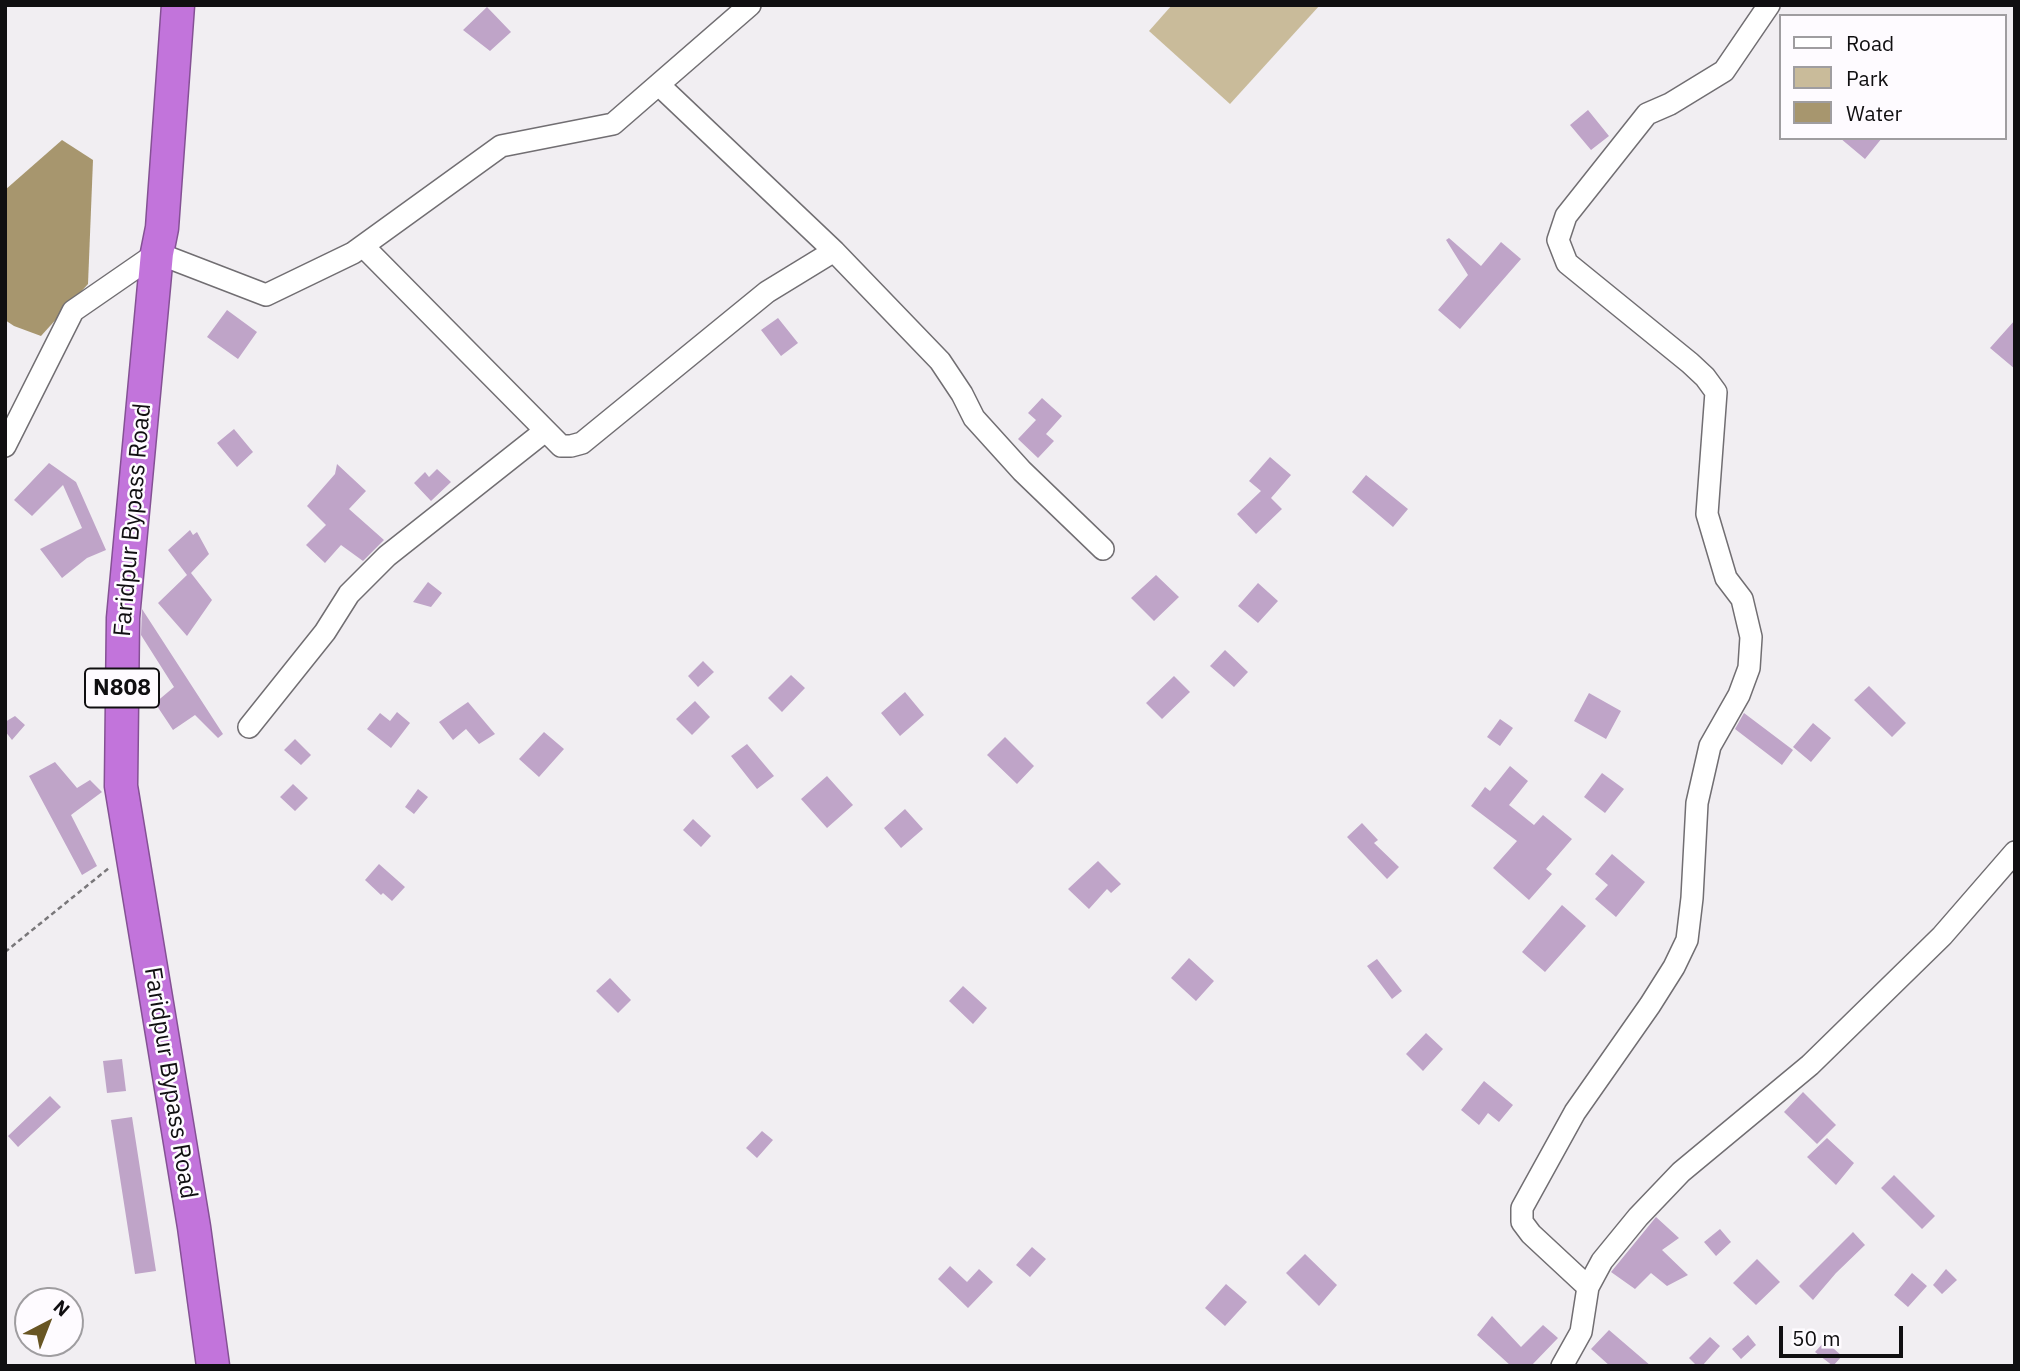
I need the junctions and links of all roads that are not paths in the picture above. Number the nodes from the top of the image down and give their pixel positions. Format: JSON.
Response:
{"nodes":[{"id":1,"x":178,"y":5,"type":"edge"},
{"id":2,"x":750,"y":5,"type":"edge"},
{"id":3,"x":1769,"y":5,"type":"edge"},
{"id":4,"x":659,"y":85,"type":"junction"},
{"id":5,"x":362,"y":246,"type":"junction"},
{"id":6,"x":834,"y":251,"type":"junction"},
{"id":7,"x":157,"y":253,"type":"junction"},
{"id":8,"x":545,"y":430,"type":"junction"},
{"id":9,"x":5,"y":446,"type":"edge"},
{"id":10,"x":1103,"y":549,"type":"dead end"},
{"id":11,"x":249,"y":727,"type":"dead end"},
{"id":12,"x":2015,"y":852,"type":"edge"},
{"id":13,"x":1588,"y":1287,"type":"junction"},
{"id":14,"x":212,"y":1366,"type":"edge"},
{"id":15,"x":1563,"y":1366,"type":"edge"}],
"edges":[{"from":1,"to":7,"type":"highway","name":"Faridpur Bypass Road","number":"N808"},
{"from":2,"to":4,"type":"street"},
{"from":3,"to":13,"type":"street"},
{"from":4,"to":5,"type":"street"},
{"from":4,"to":6,"type":"street"},
{"from":5,"to":7,"type":"street"},
{"from":5,"to":8,"type":"street"},
{"from":6,"to":8,"type":"street"},
{"from":6,"to":10,"type":"street"},
{"from":7,"to":9,"type":"street"},
{"from":7,"to":14,"type":"highway","name":"Faridpur Bypass Road","number":"N808"},
{"from":8,"to":11,"type":"street"},
{"from":12,"to":13,"type":"street"},
{"from":13,"to":15,"type":"street"}]}
